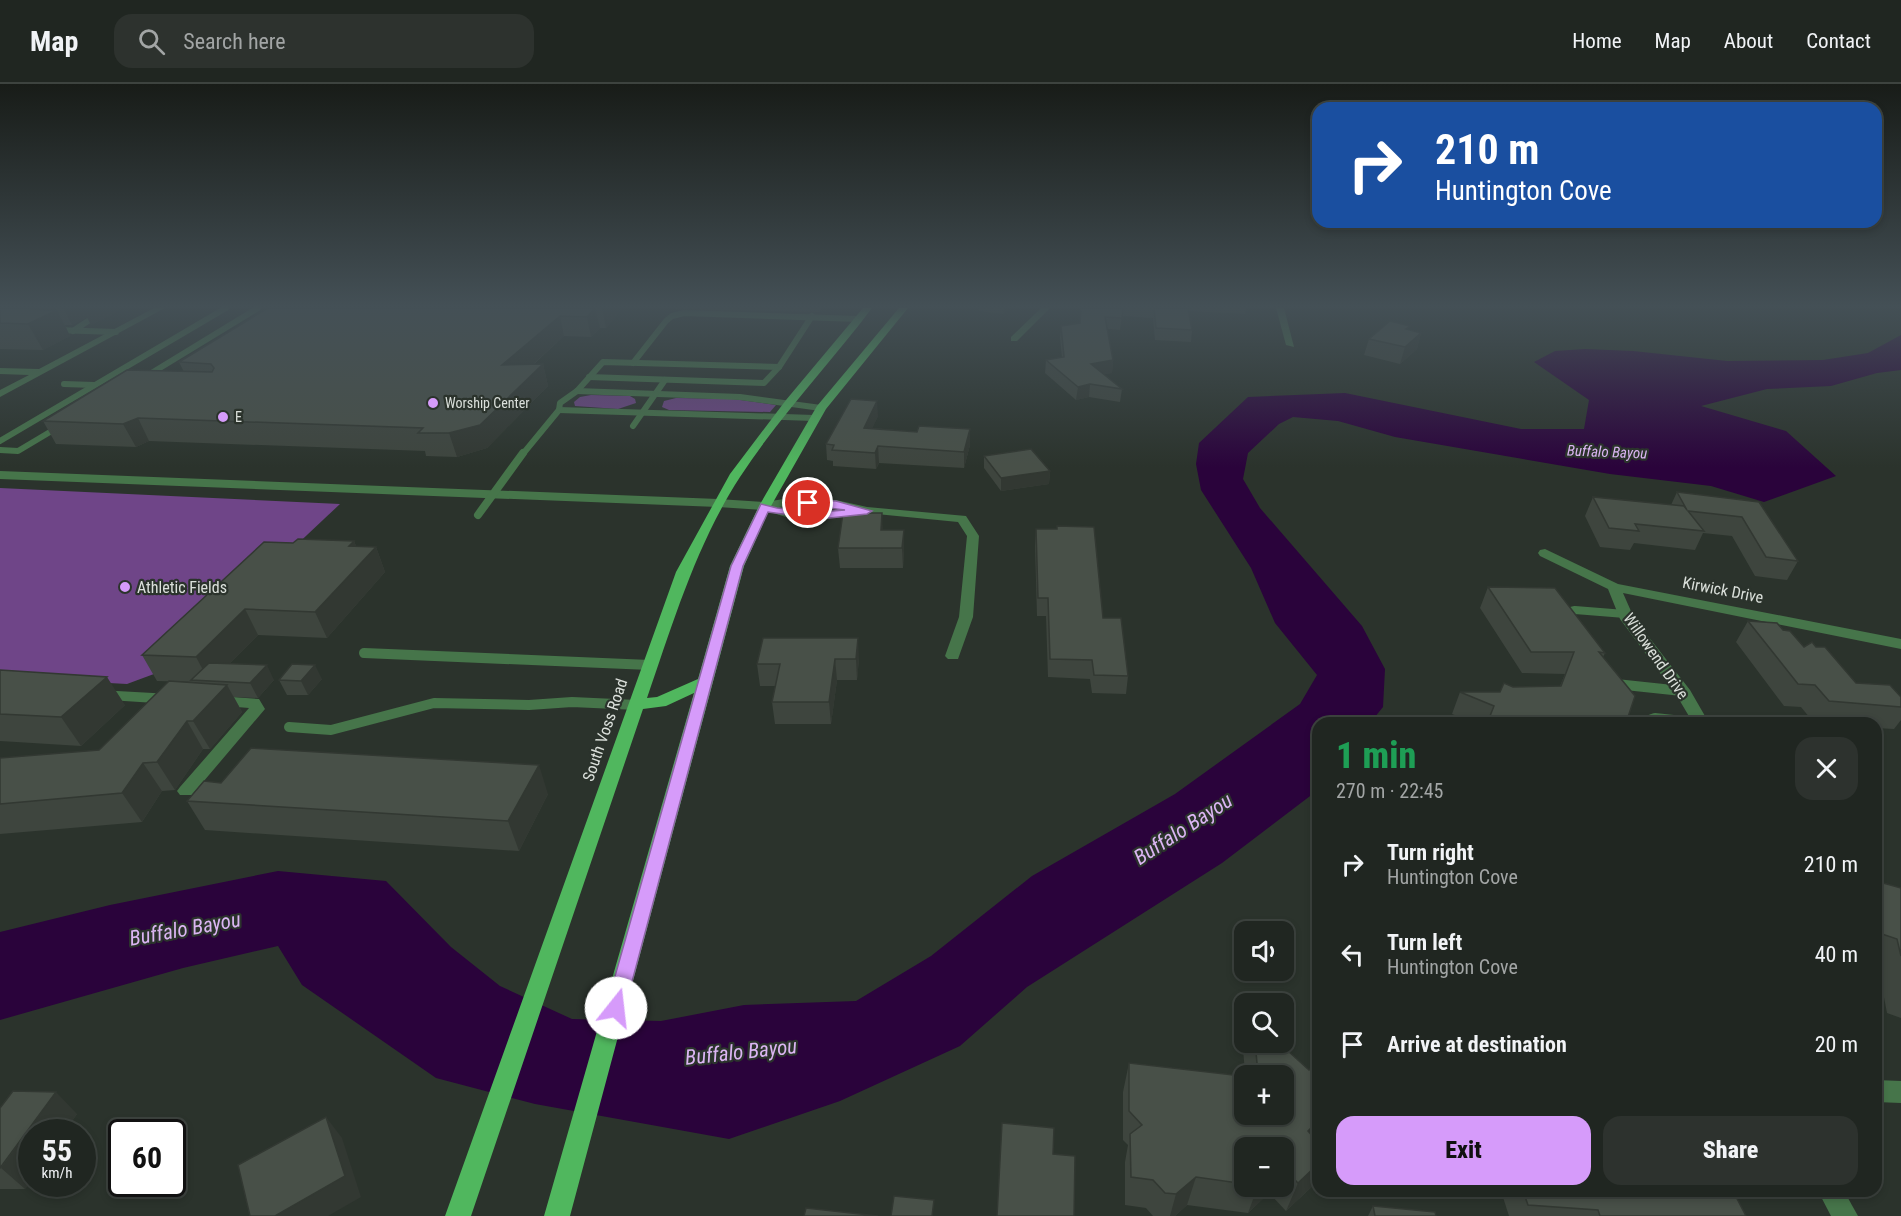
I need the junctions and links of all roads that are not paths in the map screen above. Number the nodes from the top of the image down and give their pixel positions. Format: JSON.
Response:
{"nodes":[{"id":1,"x":61,"y":361,"type":"edge"},
{"id":2,"x":137,"y":361,"type":"edge"},
{"id":3,"x":172,"y":361,"type":"edge"},
{"id":4,"x":783,"y":361,"type":"edge"},
{"id":5,"x":828,"y":361,"type":"edge"},
{"id":6,"x":860,"y":361,"type":"edge"},
{"id":7,"x":633,"y":363,"type":"joint"},
{"id":8,"x":779,"y":367,"type":"junction"},
{"id":9,"x":0,"y":371,"type":"edge"},
{"id":10,"x":39,"y":372,"type":"junction"},
{"id":11,"x":589,"y":378,"type":"junction"},
{"id":12,"x":142,"y":379,"type":"edge"},
{"id":13,"x":665,"y":380,"type":"junction"},
{"id":14,"x":64,"y":384,"type":"dead end"},
{"id":15,"x":96,"y":385,"type":"junction"},
{"id":16,"x":107,"y":386,"type":"edge"},
{"id":17,"x":577,"y":391,"type":"junction"},
{"id":18,"x":0,"y":394,"type":"edge"},
{"id":19,"x":655,"y":394,"type":"junction"},
{"id":20,"x":790,"y":402,"type":"junction"},
{"id":21,"x":821,"y":408,"type":"junction"},
{"id":22,"x":559,"y":410,"type":"junction"},
{"id":23,"x":643,"y":412,"type":"junction"},
{"id":24,"x":779,"y":416,"type":"junction"},
{"id":25,"x":814,"y":418,"type":"junction"},
{"id":26,"x":67,"y":422,"type":"edge"},
{"id":27,"x":633,"y":426,"type":"dead end"},
{"id":28,"x":0,"y":441,"type":"edge"},
{"id":29,"x":0,"y":450,"type":"edge"},
{"id":30,"x":0,"y":475,"type":"edge"},
{"id":31,"x":496,"y":494,"type":"junction"},
{"id":32,"x":718,"y":503,"type":"junction"},
{"id":33,"x":765,"y":506,"type":"junction"},
{"id":34,"x":478,"y":515,"type":"dead end"},
{"id":35,"x":1545,"y":553,"type":"dead end"},
{"id":36,"x":1614,"y":587,"type":"junction"},
{"id":37,"x":1625,"y":614,"type":"junction"},
{"id":38,"x":1574,"y":624,"type":"edge"},
{"id":39,"x":1901,"y":644,"type":"edge"},
{"id":40,"x":364,"y":652,"type":"dead end"},
{"id":41,"x":953,"y":656,"type":"dead end"},
{"id":42,"x":650,"y":664,"type":"junction"},
{"id":43,"x":1606,"y":677,"type":"edge"},
{"id":44,"x":705,"y":682,"type":"junction"},
{"id":45,"x":1682,"y":691,"type":"junction"},
{"id":46,"x":84,"y":694,"type":"edge"},
{"id":47,"x":636,"y":705,"type":"junction"},
{"id":48,"x":1697,"y":717,"type":"edge"},
{"id":49,"x":289,"y":728,"type":"dead end"},
{"id":50,"x":186,"y":791,"type":"dead end"},
{"id":51,"x":1882,"y":1091,"type":"edge"},
{"id":52,"x":1901,"y":1092,"type":"edge"},
{"id":53,"x":1834,"y":1197,"type":"edge"},
{"id":54,"x":459,"y":1212,"type":"edge"},
{"id":55,"x":558,"y":1212,"type":"edge"},
{"id":56,"x":1845,"y":1216,"type":"edge"}],
"edges":[{"from":1,"to":10,"type":"street"},
{"from":2,"to":15,"type":"lane"},
{"from":3,"to":12,"type":"lane"},
{"from":4,"to":8,"type":"lane"},
{"from":5,"to":20,"type":"main road","name":"South Voss Road"},
{"from":6,"to":21,"type":"main road"},
{"from":7,"to":8,"type":"lane"},
{"from":7,"to":11,"type":"lane"},
{"from":8,"to":13,"type":"lane"},
{"from":9,"to":10,"type":"street"},
{"from":10,"to":18,"type":"street"},
{"from":11,"to":13,"type":"lane"},
{"from":11,"to":17,"type":"lane"},
{"from":13,"to":19,"type":"lane"},
{"from":14,"to":15,"type":"lane"},
{"from":15,"to":16,"type":"lane"},
{"from":15,"to":28,"type":"lane"},
{"from":17,"to":19,"type":"lane"},
{"from":17,"to":22,"type":"lane"},
{"from":19,"to":20,"type":"lane"},
{"from":19,"to":23,"type":"lane"},
{"from":20,"to":21,"type":"lane"},
{"from":20,"to":24,"type":"main road","name":"South Voss Road"},
{"from":21,"to":25,"type":"main road"},
{"from":22,"to":23,"type":"lane"},
{"from":22,"to":31,"type":"lane"},
{"from":23,"to":24,"type":"lane"},
{"from":23,"to":27,"type":"lane"},
{"from":24,"to":25,"type":"lane"},
{"from":24,"to":32,"type":"main road","name":"South Voss Road"},
{"from":25,"to":33,"type":"main road"},
{"from":26,"to":29,"type":"lane"},
{"from":30,"to":31,"type":"lane"},
{"from":31,"to":32,"type":"lane"},
{"from":31,"to":34,"type":"lane"},
{"from":32,"to":33,"type":"street"},
{"from":32,"to":42,"type":"main road","name":"South Voss Road"},
{"from":33,"to":41,"type":"street"},
{"from":33,"to":44,"type":"main road"},
{"from":35,"to":36,"type":"street","name":"Kirwick Drive"},
{"from":36,"to":37,"type":"street","name":"Willowend Drive"},
{"from":36,"to":39,"type":"street","name":"Kirwick Drive"},
{"from":37,"to":38,"type":"lane"},
{"from":37,"to":45,"type":"street","name":"Willowend Drive"},
{"from":40,"to":42,"type":"lane"},
{"from":42,"to":47,"type":"main road","name":"South Voss Road"},
{"from":43,"to":45,"type":"lane"},
{"from":44,"to":47,"type":"main road"},
{"from":44,"to":55,"type":"main road"},
{"from":45,"to":48,"type":"street","name":"Willowend Drive"},
{"from":46,"to":50,"type":"street"},
{"from":47,"to":49,"type":"lane"},
{"from":47,"to":54,"type":"main road","name":"South Voss Road"},
{"from":51,"to":52,"type":"street"},
{"from":53,"to":56,"type":"street"}]}
